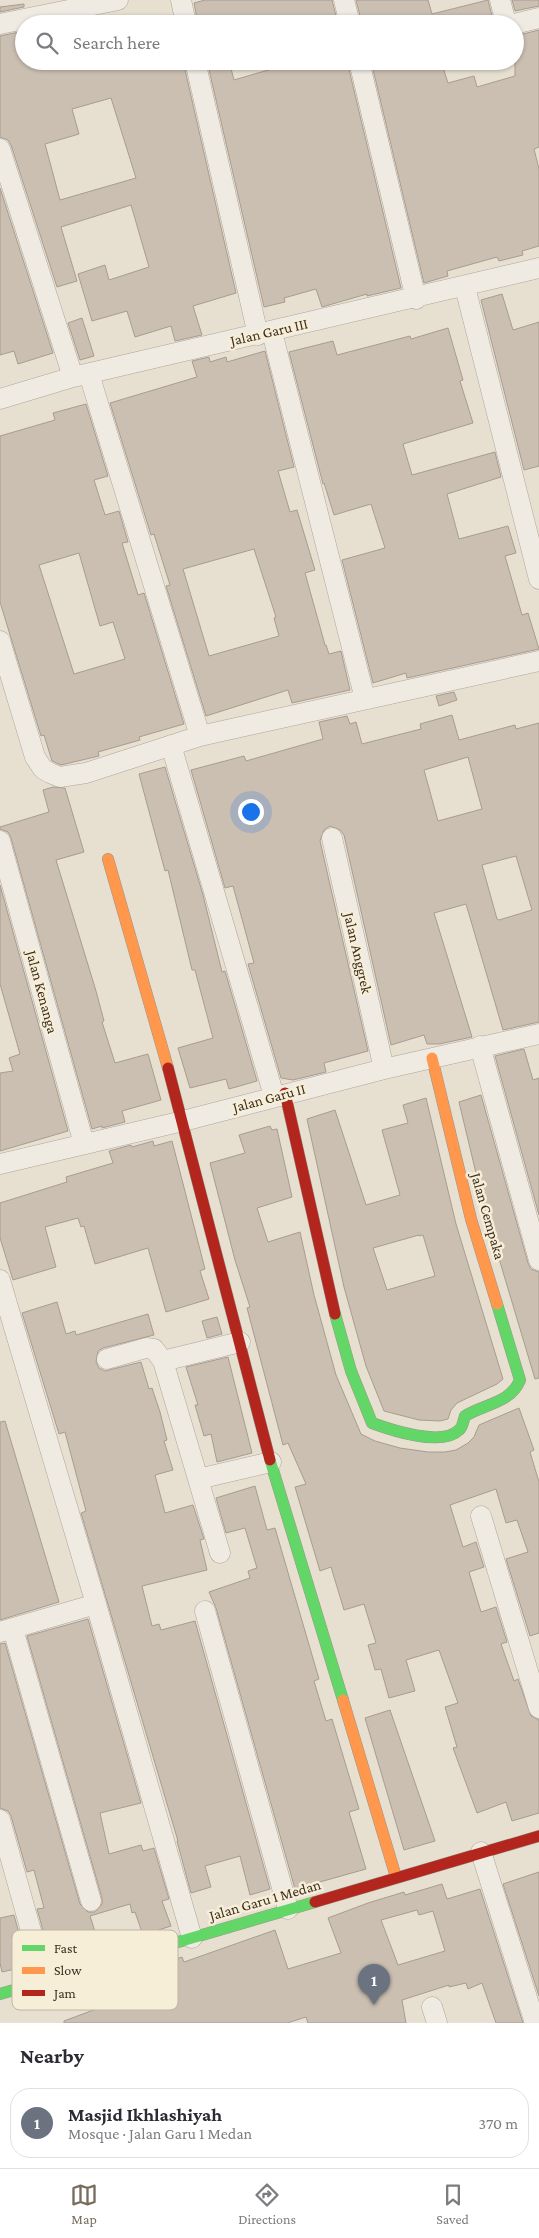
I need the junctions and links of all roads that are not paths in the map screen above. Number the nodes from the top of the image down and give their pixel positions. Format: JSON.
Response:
{"nodes":[{"id":1,"x":118,"y":0,"type":"edge"},
{"id":2,"x":181,"y":0,"type":"edge"},
{"id":3,"x":344,"y":0,"type":"edge"},
{"id":4,"x":500,"y":0,"type":"edge"},
{"id":5,"x":44,"y":15,"type":"edge"},
{"id":6,"x":184,"y":15,"type":"edge"},
{"id":7,"x":348,"y":15,"type":"edge"},
{"id":8,"x":503,"y":15,"type":"edge"},
{"id":9,"x":539,"y":18,"type":"edge"},
{"id":10,"x":15,"y":21,"type":"edge"},
{"id":11,"x":524,"y":22,"type":"edge"},
{"id":12,"x":0,"y":24,"type":"edge"},
{"id":13,"x":197,"y":70,"type":"edge"},
{"id":14,"x":361,"y":70,"type":"edge"},
{"id":15,"x":0,"y":149,"type":"edge"},
{"id":16,"x":539,"y":268,"type":"edge"},
{"id":17,"x":466,"y":287,"type":"junction"},
{"id":18,"x":416,"y":299,"type":"junction"},
{"id":19,"x":265,"y":333,"type":"junction"},
{"id":20,"x":81,"y":376,"type":"junction"},
{"id":21,"x":0,"y":399,"type":"edge"},
{"id":22,"x":539,"y":579,"type":"edge"},
{"id":23,"x":0,"y":641,"type":"edge"},
{"id":24,"x":539,"y":661,"type":"edge"},
{"id":25,"x":365,"y":700,"type":"junction"},
{"id":26,"x":200,"y":736,"type":"junction"},
{"id":27,"x":171,"y":745,"type":"junction"},
{"id":28,"x":332,"y":838,"type":"dead end"},
{"id":29,"x":0,"y":842,"type":"edge"},
{"id":30,"x":108,"y":859,"type":"dead end"},
{"id":31,"x":539,"y":1034,"type":"edge"},
{"id":32,"x":480,"y":1046,"type":"junction"},
{"id":33,"x":432,"y":1058,"type":"junction"},
{"id":34,"x":384,"y":1069,"type":"junction"},
{"id":35,"x":279,"y":1095,"type":"junction"},
{"id":36,"x":183,"y":1121,"type":"junction"},
{"id":37,"x":84,"y":1144,"type":"junction"},
{"id":38,"x":0,"y":1164,"type":"edge"},
{"id":39,"x":539,"y":1260,"type":"edge"},
{"id":40,"x":0,"y":1280,"type":"edge"},
{"id":41,"x":240,"y":1342,"type":"junction"},
{"id":42,"x":107,"y":1359,"type":"dead end"},
{"id":43,"x":164,"y":1361,"type":"junction"},
{"id":44,"x":271,"y":1462,"type":"junction"},
{"id":45,"x":198,"y":1479,"type":"junction"},
{"id":46,"x":481,"y":1516,"type":"dead end"},
{"id":47,"x":220,"y":1553,"type":"dead end"},
{"id":48,"x":96,"y":1604,"type":"junction"},
{"id":49,"x":205,"y":1612,"type":"dead end"},
{"id":50,"x":6,"y":1631,"type":"edge"},
{"id":51,"x":539,"y":1708,"type":"edge"},
{"id":52,"x":0,"y":1820,"type":"edge"},
{"id":53,"x":539,"y":1836,"type":"edge"},
{"id":54,"x":481,"y":1852,"type":"junction"},
{"id":55,"x":396,"y":1878,"type":"junction"},
{"id":56,"x":90,"y":1901,"type":"dead end"},
{"id":57,"x":288,"y":1909,"type":"junction"},
{"id":58,"x":31,"y":1930,"type":"edge"},
{"id":59,"x":192,"y":1938,"type":"junction"},
{"id":60,"x":178,"y":1942,"type":"edge"},
{"id":61,"x":535,"y":2023,"type":"edge"}],
"edges":[{"from":1,"to":5,"type":"street"},
{"from":2,"to":6,"type":"street"},
{"from":3,"to":7,"type":"street"},
{"from":4,"to":8,"type":"street"},
{"from":9,"to":11,"type":"street"},
{"from":10,"to":12,"type":"street"},
{"from":13,"to":19,"type":"street"},
{"from":14,"to":18,"type":"street"},
{"from":15,"to":20,"type":"street"},
{"from":16,"to":17,"type":"street","name":"Jalan Garu III"},
{"from":17,"to":18,"type":"street","name":"Jalan Garu III"},
{"from":17,"to":22,"type":"street"},
{"from":18,"to":19,"type":"street","name":"Jalan Garu III"},
{"from":19,"to":20,"type":"street","name":"Jalan Garu III"},
{"from":19,"to":25,"type":"street"},
{"from":20,"to":21,"type":"street","name":"Jalan Garu III"},
{"from":20,"to":26,"type":"street"},
{"from":23,"to":27,"type":"street"},
{"from":24,"to":25,"type":"street"},
{"from":25,"to":26,"type":"street"},
{"from":26,"to":27,"type":"street"},
{"from":27,"to":35,"type":"street"},
{"from":28,"to":34,"type":"street","name":"Jalan Anggrek"},
{"from":29,"to":37,"type":"street","name":"Jalan Kenanga"},
{"from":30,"to":36,"type":"street"},
{"from":31,"to":32,"type":"street","name":"Jalan Garu II"},
{"from":32,"to":33,"type":"street","name":"Jalan Garu II"},
{"from":32,"to":39,"type":"street"},
{"from":33,"to":34,"type":"street","name":"Jalan Garu II"},
{"from":33,"to":35,"type":"street","name":"Jalan Cempaka"},
{"from":34,"to":35,"type":"street","name":"Jalan Garu II"},
{"from":35,"to":36,"type":"street","name":"Jalan Garu II"},
{"from":36,"to":37,"type":"street","name":"Jalan Garu II"},
{"from":36,"to":41,"type":"street"},
{"from":37,"to":38,"type":"street","name":"Jalan Garu II"},
{"from":40,"to":48,"type":"street"},
{"from":41,"to":43,"type":"street"},
{"from":41,"to":44,"type":"street"},
{"from":42,"to":43,"type":"street"},
{"from":43,"to":45,"type":"street"},
{"from":44,"to":45,"type":"street"},
{"from":44,"to":55,"type":"street"},
{"from":45,"to":47,"type":"street"},
{"from":46,"to":51,"type":"street"},
{"from":48,"to":50,"type":"street"},
{"from":48,"to":59,"type":"street"},
{"from":49,"to":57,"type":"street"},
{"from":50,"to":56,"type":"street"},
{"from":52,"to":58,"type":"street"},
{"from":53,"to":54,"type":"street","name":"Jalan Garu 1 Medan"},
{"from":54,"to":55,"type":"street","name":"Jalan Garu 1 Medan"},
{"from":54,"to":61,"type":"street"},
{"from":55,"to":57,"type":"street","name":"Jalan Garu 1 Medan"},
{"from":57,"to":59,"type":"street","name":"Jalan Garu 1 Medan"},
{"from":59,"to":60,"type":"street","name":"Jalan Garu 1 Medan"}]}
